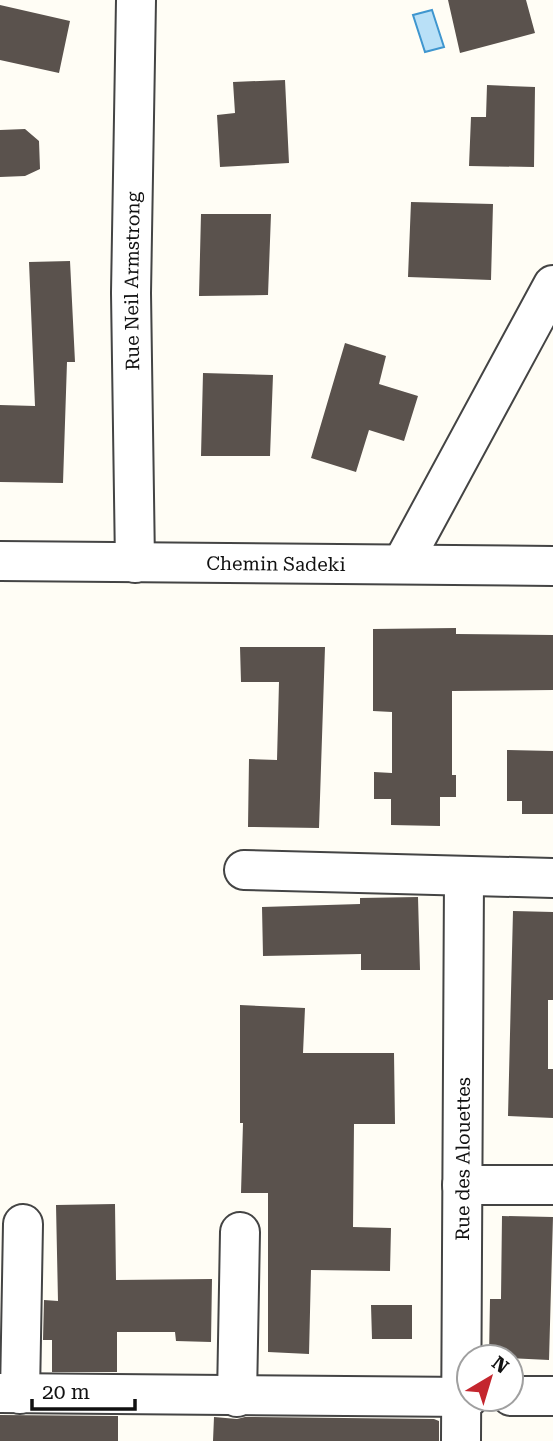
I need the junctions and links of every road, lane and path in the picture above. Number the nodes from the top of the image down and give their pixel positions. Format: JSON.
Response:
{"nodes":[{"id":1,"x":136,"y":0,"type":"edge"},
{"id":2,"x":553,"y":285,"type":"edge"},
{"id":3,"x":0,"y":561,"type":"edge"},
{"id":4,"x":135,"y":563,"type":"junction"},
{"id":5,"x":402,"y":564,"type":"junction"},
{"id":6,"x":553,"y":566,"type":"edge"},
{"id":7,"x":244,"y":870,"type":"dead end"},
{"id":8,"x":464,"y":878,"type":"junction"},
{"id":9,"x":553,"y":878,"type":"edge"},
{"id":10,"x":462,"y":1185,"type":"junction"},
{"id":11,"x":553,"y":1185,"type":"edge"},
{"id":12,"x":23,"y":1224,"type":"dead end"},
{"id":13,"x":240,"y":1232,"type":"dead end"},
{"id":14,"x":465,"y":1343,"type":"edge"},
{"id":15,"x":10,"y":1394,"type":"edge"},
{"id":16,"x":525,"y":1396,"type":"edge"},
{"id":17,"x":553,"y":1396,"type":"edge"},
{"id":18,"x":237,"y":1397,"type":"junction"},
{"id":19,"x":455,"y":1397,"type":"edge"},
{"id":20,"x":464,"y":1413,"type":"edge"},
{"id":21,"x":461,"y":1441,"type":"edge"}],
"edges":[{"from":1,"to":4,"type":"street","name":"Rue Neil Armstrong"},
{"from":2,"to":5,"type":"street"},
{"from":3,"to":4,"type":"street","name":"Chemin Sadeki"},
{"from":4,"to":5,"type":"street","name":"Chemin Sadeki"},
{"from":5,"to":6,"type":"street","name":"Chemin Sadeki"},
{"from":7,"to":8,"type":"street"},
{"from":8,"to":9,"type":"street"},
{"from":8,"to":10,"type":"street","name":"Rue des Alouettes"},
{"from":10,"to":11,"type":"street"},
{"from":10,"to":14,"type":"street","name":"Rue des Alouettes"},
{"from":12,"to":15,"type":"street"},
{"from":13,"to":18,"type":"street"},
{"from":15,"to":18,"type":"street"},
{"from":16,"to":17,"type":"street"},
{"from":18,"to":19,"type":"street"},
{"from":20,"to":21,"type":"street","name":"Rue des Alouettes"}]}
